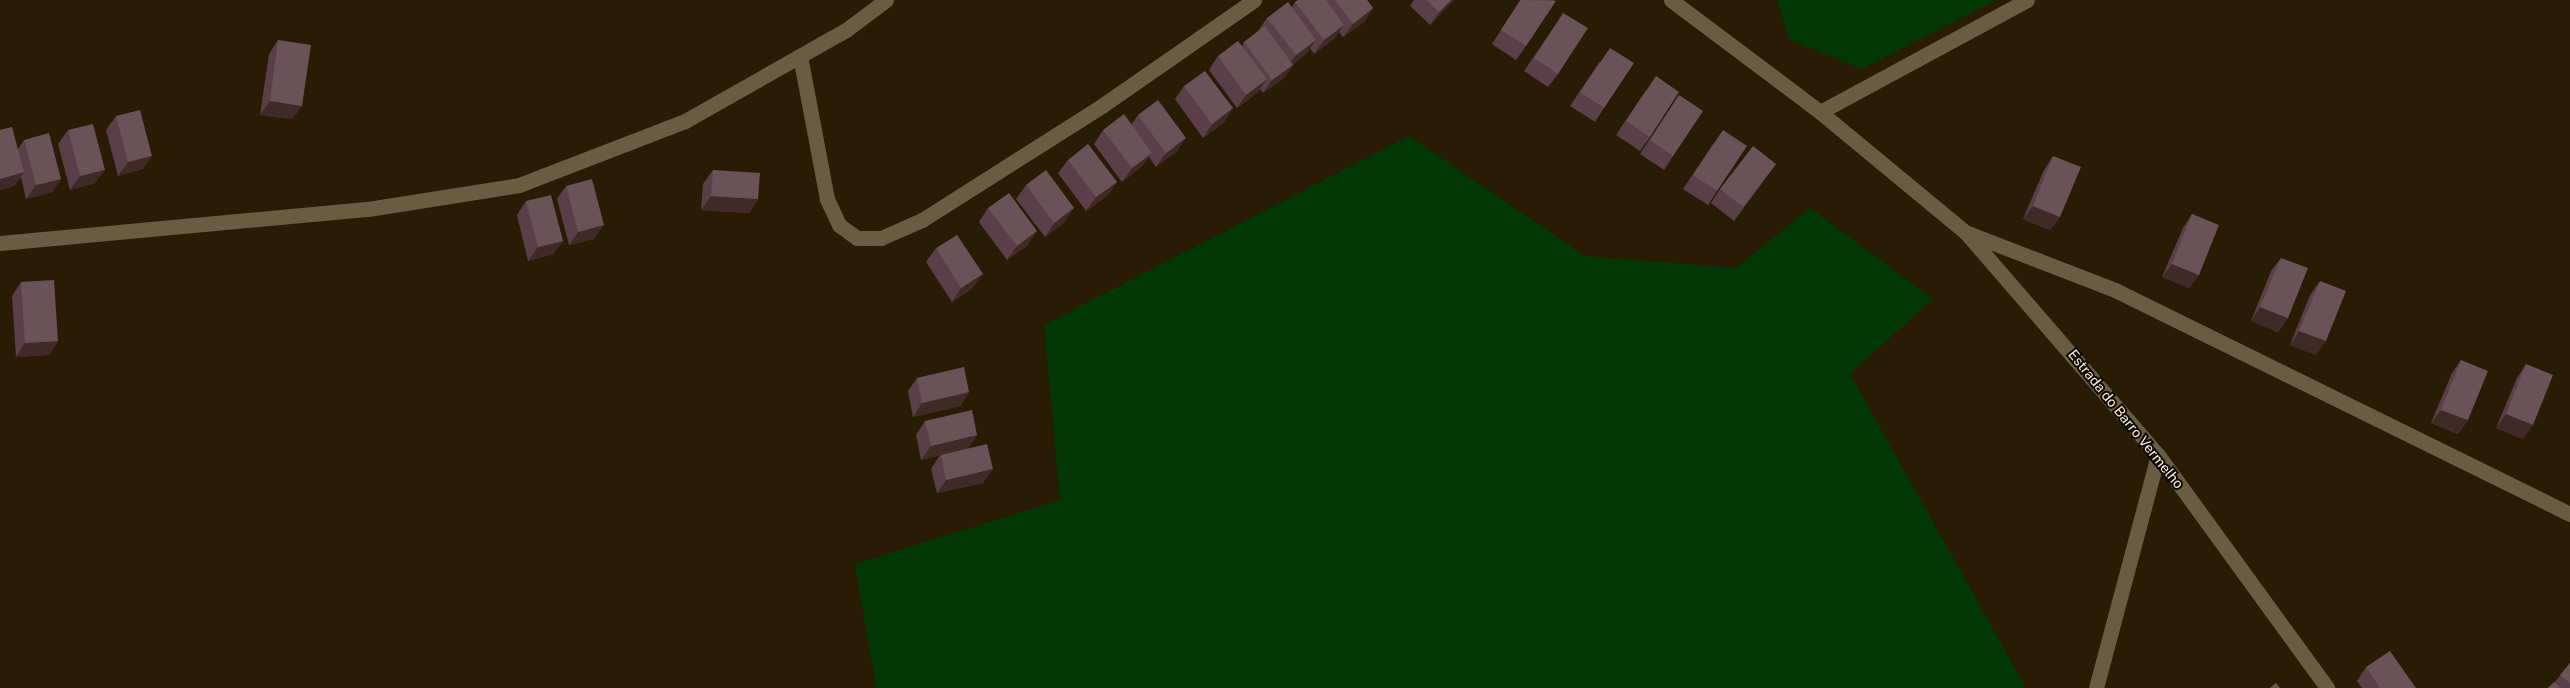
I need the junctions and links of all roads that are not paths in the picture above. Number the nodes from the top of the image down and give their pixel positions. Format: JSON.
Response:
{"nodes":[{"id":1,"x":886,"y":0,"type":"edge"},
{"id":2,"x":1254,"y":0,"type":"edge"},
{"id":3,"x":1671,"y":0,"type":"edge"},
{"id":4,"x":2026,"y":0,"type":"edge"},
{"id":5,"x":800,"y":56,"type":"junction"},
{"id":6,"x":1820,"y":112,"type":"junction"},
{"id":7,"x":1965,"y":232,"type":"junction"},
{"id":8,"x":0,"y":243,"type":"edge"},
{"id":9,"x":2158,"y":455,"type":"junction"},
{"id":10,"x":2570,"y":514,"type":"edge"},
{"id":11,"x":2096,"y":688,"type":"edge"},
{"id":12,"x":2328,"y":688,"type":"edge"}],
"edges":[{"from":1,"to":5,"type":"street"},
{"from":2,"to":5,"type":"street"},
{"from":3,"to":6,"type":"street"},
{"from":4,"to":6,"type":"street"},
{"from":5,"to":8,"type":"street"},
{"from":6,"to":7,"type":"street"},
{"from":7,"to":9,"type":"street","name":"Estrada do Barro Vermelho"},
{"from":7,"to":10,"type":"street"},
{"from":9,"to":11,"type":"street"},
{"from":9,"to":12,"type":"street","name":"Estrada do Barro Vermelho"}]}
